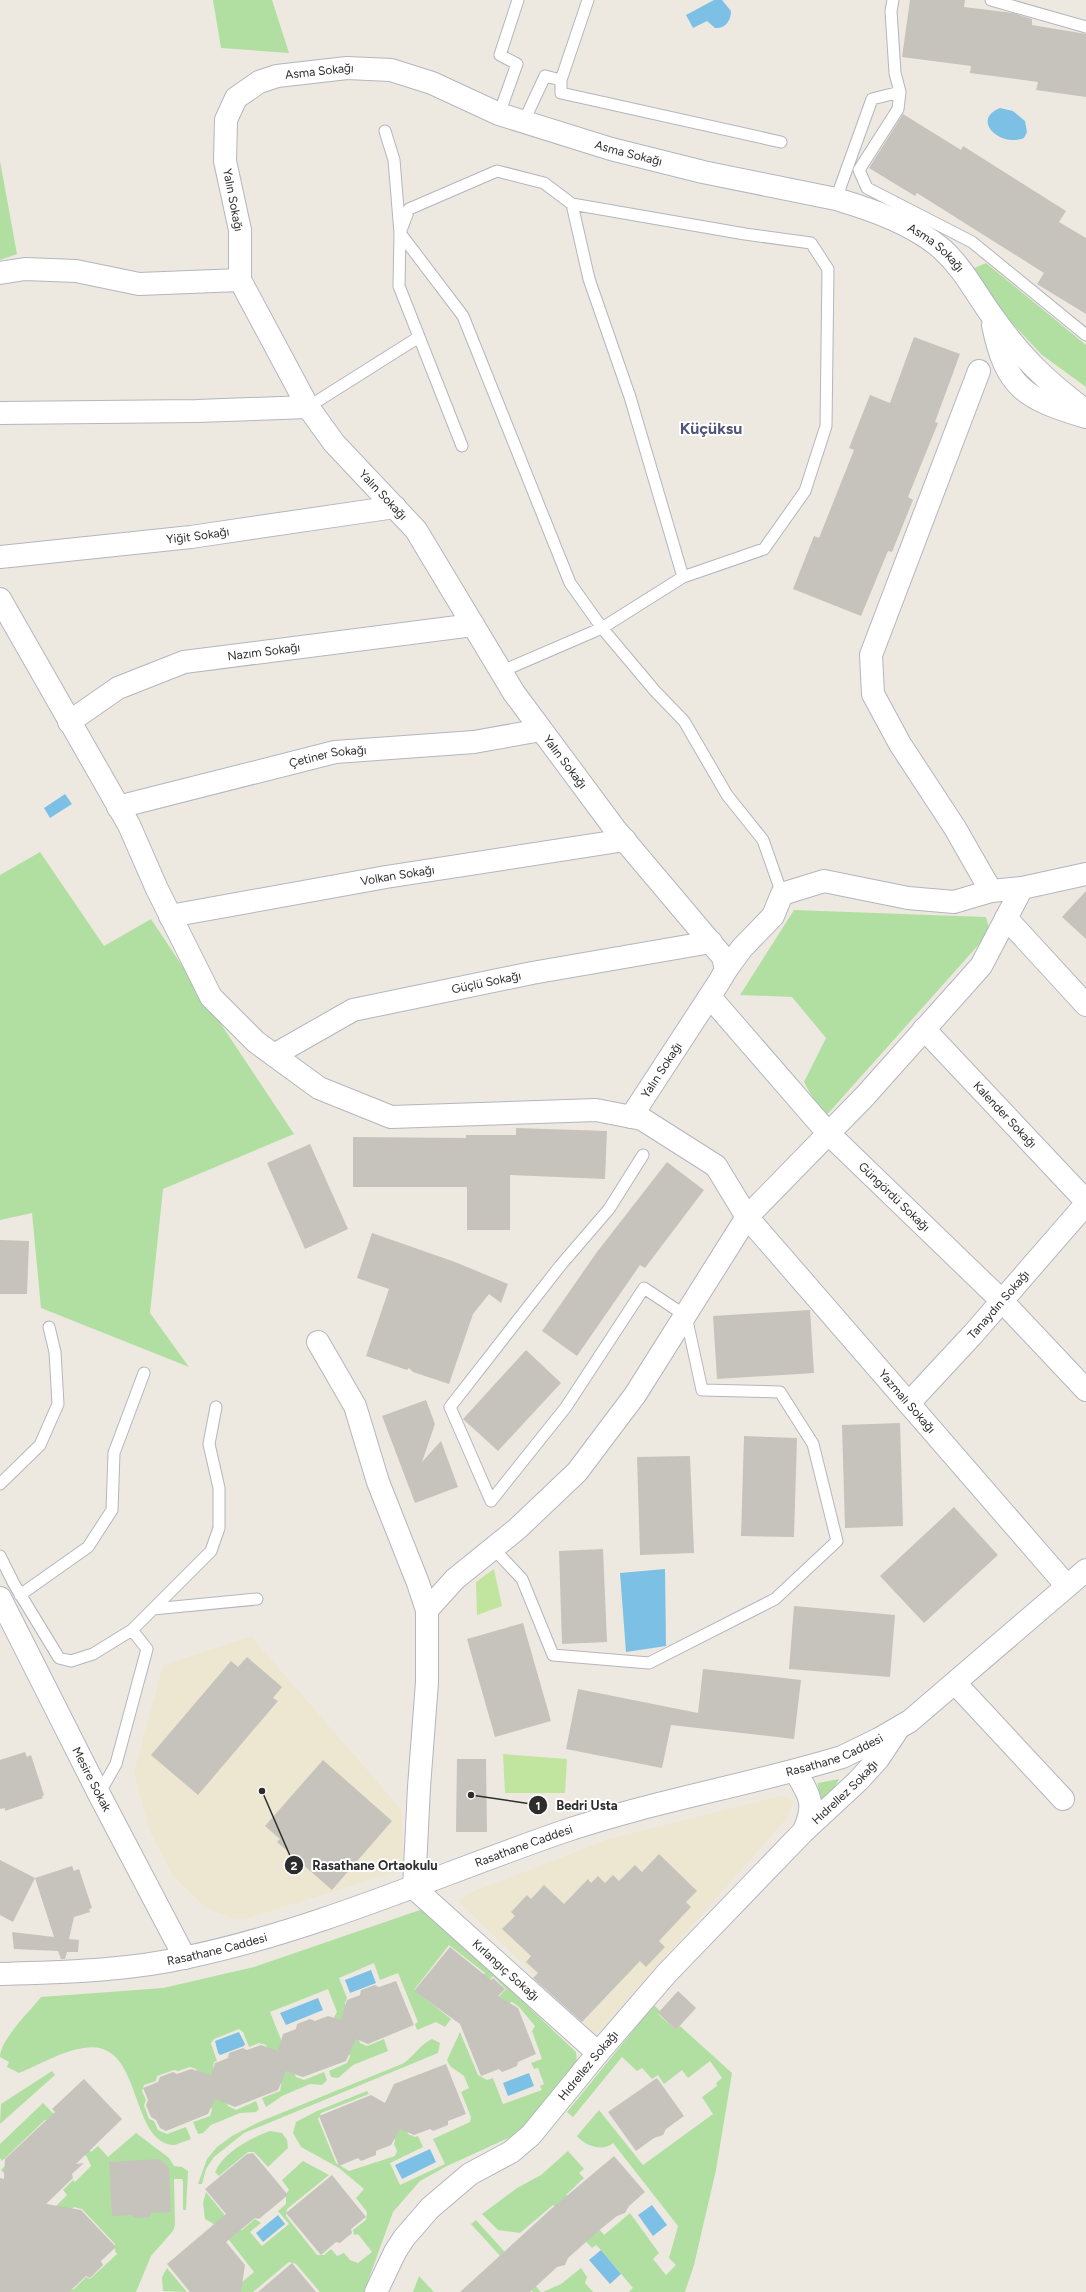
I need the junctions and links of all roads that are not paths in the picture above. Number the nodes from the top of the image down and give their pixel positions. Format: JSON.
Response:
{"nodes":[{"id":1,"x":518,"y":0,"type":"edge"},
{"id":2,"x":588,"y":0,"type":"edge"},
{"id":3,"x":893,"y":0,"type":"edge"},
{"id":4,"x":991,"y":0,"type":"edge"},
{"id":5,"x":1086,"y":27,"type":"edge"},
{"id":6,"x":561,"y":80,"type":"junction"},
{"id":7,"x":900,"y":92,"type":"junction"},
{"id":8,"x":236,"y":98,"type":"joint"},
{"id":9,"x":499,"y":114,"type":"junction"},
{"id":10,"x":524,"y":122,"type":"junction"},
{"id":11,"x":385,"y":131,"type":"dead end"},
{"id":12,"x":781,"y":142,"type":"dead end"},
{"id":13,"x":836,"y":199,"type":"junction"},
{"id":14,"x":572,"y":204,"type":"junction"},
{"id":15,"x":400,"y":233,"type":"junction"},
{"id":16,"x":0,"y":273,"type":"edge"},
{"id":17,"x":240,"y":280,"type":"junction"},
{"id":18,"x":992,"y":316,"type":"junction"},
{"id":19,"x":1086,"y":335,"type":"edge"},
{"id":20,"x":419,"y":337,"type":"junction"},
{"id":21,"x":979,"y":372,"type":"dead end"},
{"id":22,"x":308,"y":407,"type":"junction"},
{"id":23,"x":1086,"y":411,"type":"edge"},
{"id":24,"x":0,"y":413,"type":"edge"},
{"id":25,"x":1086,"y":417,"type":"edge"},
{"id":26,"x":462,"y":446,"type":"dead end"},
{"id":27,"x":395,"y":507,"type":"junction"},
{"id":28,"x":0,"y":557,"type":"edge"},
{"id":29,"x":683,"y":578,"type":"junction"},
{"id":30,"x":0,"y":599,"type":"edge"},
{"id":31,"x":472,"y":624,"type":"junction"},
{"id":32,"x":602,"y":628,"type":"junction"},
{"id":33,"x":500,"y":672,"type":"junction"},
{"id":34,"x":69,"y":722,"type":"junction"},
{"id":35,"x":541,"y":730,"type":"junction"},
{"id":36,"x":118,"y":807,"type":"junction"},
{"id":37,"x":625,"y":840,"type":"junction"},
{"id":38,"x":1086,"y":874,"type":"edge"},
{"id":39,"x":1022,"y":888,"type":"junction"},
{"id":40,"x":991,"y":891,"type":"junction"},
{"id":41,"x":782,"y":894,"type":"junction"},
{"id":42,"x":170,"y":916,"type":"junction"},
{"id":43,"x":1006,"y":918,"type":"junction"},
{"id":44,"x":710,"y":942,"type":"junction"},
{"id":45,"x":726,"y":970,"type":"junction"},
{"id":46,"x":710,"y":997,"type":"junction"},
{"id":47,"x":1086,"y":1005,"type":"edge"},
{"id":48,"x":924,"y":1029,"type":"junction"},
{"id":49,"x":274,"y":1055,"type":"junction"},
{"id":50,"x":631,"y":1117,"type":"junction"},
{"id":51,"x":828,"y":1133,"type":"junction"},
{"id":52,"x":643,"y":1155,"type":"dead end"},
{"id":53,"x":1086,"y":1202,"type":"edge"},
{"id":54,"x":747,"y":1217,"type":"junction"},
{"id":55,"x":1002,"y":1301,"type":"junction"},
{"id":56,"x":686,"y":1316,"type":"junction"},
{"id":57,"x":49,"y":1327,"type":"dead end"},
{"id":58,"x":318,"y":1342,"type":"dead end"},
{"id":59,"x":144,"y":1373,"type":"dead end"},
{"id":60,"x":1086,"y":1390,"type":"edge"},
{"id":61,"x":909,"y":1403,"type":"junction"},
{"id":62,"x":216,"y":1407,"type":"dead end"},
{"id":63,"x":0,"y":1484,"type":"edge"},
{"id":64,"x":493,"y":1548,"type":"junction"},
{"id":65,"x":0,"y":1556,"type":"edge"},
{"id":66,"x":1086,"y":1570,"type":"edge"},
{"id":67,"x":1067,"y":1586,"type":"junction"},
{"id":68,"x":10,"y":1596,"type":"edge"},
{"id":69,"x":257,"y":1599,"type":"dead end"},
{"id":70,"x":154,"y":1609,"type":"junction"},
{"id":71,"x":426,"y":1610,"type":"junction"},
{"id":72,"x":132,"y":1630,"type":"junction"},
{"id":73,"x":955,"y":1683,"type":"junction"},
{"id":74,"x":897,"y":1730,"type":"junction"},
{"id":75,"x":795,"y":1771,"type":"junction"},
{"id":76,"x":99,"y":1794,"type":"junction"},
{"id":77,"x":1063,"y":1799,"type":"dead end"},
{"id":78,"x":803,"y":1832,"type":"junction"},
{"id":79,"x":414,"y":1888,"type":"junction"},
{"id":80,"x":185,"y":1958,"type":"junction"},
{"id":81,"x":0,"y":1974,"type":"edge"},
{"id":82,"x":598,"y":2053,"type":"junction"},
{"id":83,"x":376,"y":2292,"type":"edge"}],
"edges":[{"from":1,"to":9,"type":"lane"},
{"from":2,"to":6,"type":"lane"},
{"from":3,"to":7,"type":"lane"},
{"from":4,"to":5,"type":"lane"},
{"from":6,"to":10,"type":"lane"},
{"from":6,"to":12,"type":"lane"},
{"from":7,"to":13,"type":"lane"},
{"from":7,"to":19,"type":"lane"},
{"from":8,"to":9,"type":"street","name":"Asma Sokağı"},
{"from":8,"to":17,"type":"street","name":"Yalın Sokağı"},
{"from":9,"to":10,"type":"street","name":"Asma Sokağı"},
{"from":10,"to":13,"type":"street","name":"Asma Sokağı"},
{"from":11,"to":15,"type":"lane"},
{"from":13,"to":18,"type":"street","name":"Asma Sokağı"},
{"from":14,"to":15,"type":"lane"},
{"from":14,"to":29,"type":"lane"},
{"from":14,"to":29,"type":"lane"},
{"from":15,"to":20,"type":"lane"},
{"from":15,"to":32,"type":"lane"},
{"from":16,"to":17,"type":"street"},
{"from":17,"to":22,"type":"street","name":"Yalın Sokağı"},
{"from":18,"to":23,"type":"street","name":"Asma Sokağı"},
{"from":18,"to":25,"type":"street","name":"Asma Sokağı"},
{"from":20,"to":22,"type":"lane"},
{"from":20,"to":26,"type":"lane"},
{"from":21,"to":40,"type":"street"},
{"from":22,"to":24,"type":"street"},
{"from":22,"to":27,"type":"street","name":"Yalın Sokağı"},
{"from":27,"to":28,"type":"street","name":"Yiğit Sokağı"},
{"from":27,"to":31,"type":"street","name":"Yalın Sokağı"},
{"from":29,"to":32,"type":"lane"},
{"from":30,"to":34,"type":"street","name":"Yazmalı Sokağı"},
{"from":31,"to":33,"type":"street","name":"Yalın Sokağı"},
{"from":31,"to":34,"type":"street","name":"Nazım Sokağı"},
{"from":32,"to":33,"type":"lane"},
{"from":32,"to":41,"type":"lane"},
{"from":33,"to":35,"type":"street","name":"Yalın Sokağı"},
{"from":34,"to":36,"type":"street","name":"Yazmalı Sokağı"},
{"from":35,"to":36,"type":"street","name":"Çetiner Sokağı"},
{"from":35,"to":37,"type":"street","name":"Yalın Sokağı"},
{"from":36,"to":42,"type":"street","name":"Yazmalı Sokağı"},
{"from":37,"to":42,"type":"street","name":"Volkan Sokağı"},
{"from":37,"to":44,"type":"street","name":"Yalın Sokağı"},
{"from":38,"to":39,"type":"street"},
{"from":39,"to":40,"type":"street"},
{"from":39,"to":43,"type":"street"},
{"from":40,"to":41,"type":"street"},
{"from":41,"to":45,"type":"street"},
{"from":42,"to":49,"type":"street","name":"Yazmalı Sokağı"},
{"from":43,"to":47,"type":"street"},
{"from":43,"to":48,"type":"street"},
{"from":44,"to":45,"type":"street","name":"Yalın Sokağı"},
{"from":44,"to":49,"type":"street","name":"Güçlü Sokağı"},
{"from":45,"to":46,"type":"street","name":"Yalın Sokağı"},
{"from":46,"to":50,"type":"street","name":"Yalın Sokağı"},
{"from":46,"to":51,"type":"street","name":"Güngördü Sokağı"},
{"from":48,"to":51,"type":"street"},
{"from":48,"to":53,"type":"street","name":"Kalender Sokağı"},
{"from":49,"to":50,"type":"street","name":"Yazmalı Sokağı"},
{"from":50,"to":54,"type":"street","name":"Yazmalı Sokağı"},
{"from":51,"to":54,"type":"street"},
{"from":51,"to":55,"type":"street","name":"Güngördü Sokağı"},
{"from":52,"to":56,"type":"lane"},
{"from":53,"to":55,"type":"street","name":"Tanaydın Sokağı"},
{"from":54,"to":56,"type":"street"},
{"from":54,"to":61,"type":"street","name":"Yazmalı Sokağı"},
{"from":55,"to":60,"type":"street","name":"Güngördü Sokağı"},
{"from":55,"to":61,"type":"street","name":"Tanaydın Sokağı"},
{"from":56,"to":64,"type":"street"},
{"from":56,"to":64,"type":"lane"},
{"from":57,"to":63,"type":"lane"},
{"from":58,"to":71,"type":"street"},
{"from":59,"to":68,"type":"lane"},
{"from":61,"to":67,"type":"street","name":"Yazmalı Sokağı"},
{"from":62,"to":70,"type":"lane"},
{"from":64,"to":71,"type":"street"},
{"from":65,"to":68,"type":"lane"},
{"from":66,"to":67,"type":"street","name":"Rasathane Caddesi"},
{"from":67,"to":73,"type":"street","name":"Rasathane Caddesi"},
{"from":68,"to":72,"type":"lane"},
{"from":68,"to":76,"type":"street","name":"Mesire Sokak"},
{"from":69,"to":70,"type":"lane"},
{"from":70,"to":72,"type":"lane"},
{"from":71,"to":79,"type":"street"},
{"from":72,"to":76,"type":"lane"},
{"from":73,"to":74,"type":"street","name":"Rasathane Caddesi"},
{"from":73,"to":77,"type":"street"},
{"from":74,"to":75,"type":"street","name":"Rasathane Caddesi"},
{"from":74,"to":78,"type":"street","name":"Hıdrellez Sokağı"},
{"from":75,"to":78,"type":"street","name":"Hıdrellez Sokağı"},
{"from":75,"to":79,"type":"street","name":"Rasathane Caddesi"},
{"from":76,"to":80,"type":"street","name":"Mesire Sokak"},
{"from":78,"to":82,"type":"street","name":"Hıdrellez Sokağı"},
{"from":79,"to":80,"type":"street","name":"Rasathane Caddesi"},
{"from":79,"to":82,"type":"street","name":"Kırlangıç Sokağı"},
{"from":80,"to":81,"type":"street","name":"Rasathane Caddesi"},
{"from":82,"to":83,"type":"street","name":"Hıdrellez Sokağı"}]}
